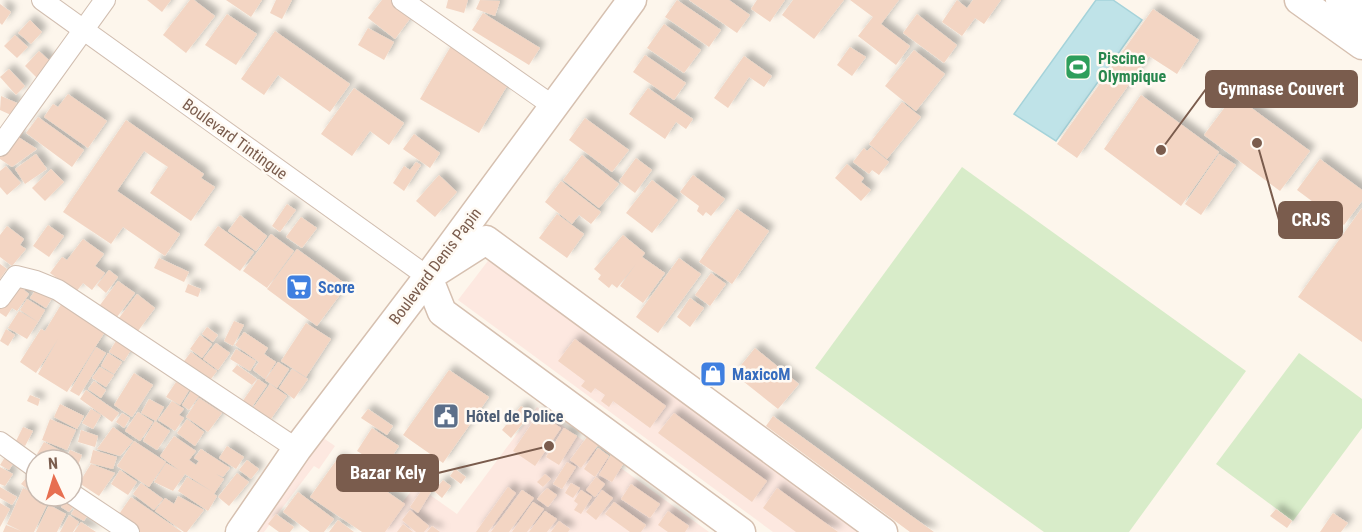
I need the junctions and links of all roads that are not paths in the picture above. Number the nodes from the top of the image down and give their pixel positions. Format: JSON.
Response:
{"nodes":[{"id":1,"x":42,"y":0,"type":"edge"},
{"id":2,"x":105,"y":0,"type":"edge"},
{"id":3,"x":402,"y":0,"type":"edge"},
{"id":4,"x":632,"y":0,"type":"edge"},
{"id":5,"x":1299,"y":0,"type":"edge"},
{"id":6,"x":1340,"y":0,"type":"edge"},
{"id":7,"x":1362,"y":16,"type":"edge"},
{"id":8,"x":83,"y":29,"type":"junction"},
{"id":9,"x":1362,"y":45,"type":"edge"},
{"id":10,"x":553,"y":106,"type":"junction"},
{"id":11,"x":0,"y":146,"type":"edge"},
{"id":12,"x":428,"y":277,"type":"junction"},
{"id":13,"x":0,"y":298,"type":"edge"},
{"id":14,"x":0,"y":442,"type":"edge"},
{"id":15,"x":297,"y":449,"type":"junction"},
{"id":16,"x":24,"y":459,"type":"edge"},
{"id":17,"x":84,"y":502,"type":"edge"},
{"id":18,"x":129,"y":532,"type":"edge"},
{"id":19,"x":240,"y":532,"type":"edge"},
{"id":20,"x":741,"y":532,"type":"edge"},
{"id":21,"x":883,"y":532,"type":"edge"}],
"edges":[{"from":1,"to":8,"type":"street","name":"Boulevard Tintingue"},
{"from":2,"to":8,"type":"street"},
{"from":3,"to":10,"type":"street"},
{"from":4,"to":10,"type":"street","name":"Boulevard Denis Papin"},
{"from":5,"to":9,"type":"street"},
{"from":6,"to":7,"type":"street"},
{"from":8,"to":11,"type":"street"},
{"from":8,"to":12,"type":"street","name":"Boulevard Tintingue"},
{"from":10,"to":12,"type":"street","name":"Boulevard Denis Papin"},
{"from":12,"to":15,"type":"street","name":"Boulevard Denis Papin"},
{"from":12,"to":20,"type":"street"},
{"from":12,"to":21,"type":"street"},
{"from":13,"to":15,"type":"street"},
{"from":14,"to":16,"type":"street"},
{"from":15,"to":19,"type":"street","name":"Boulevard Denis Papin"},
{"from":17,"to":18,"type":"street"}]}
